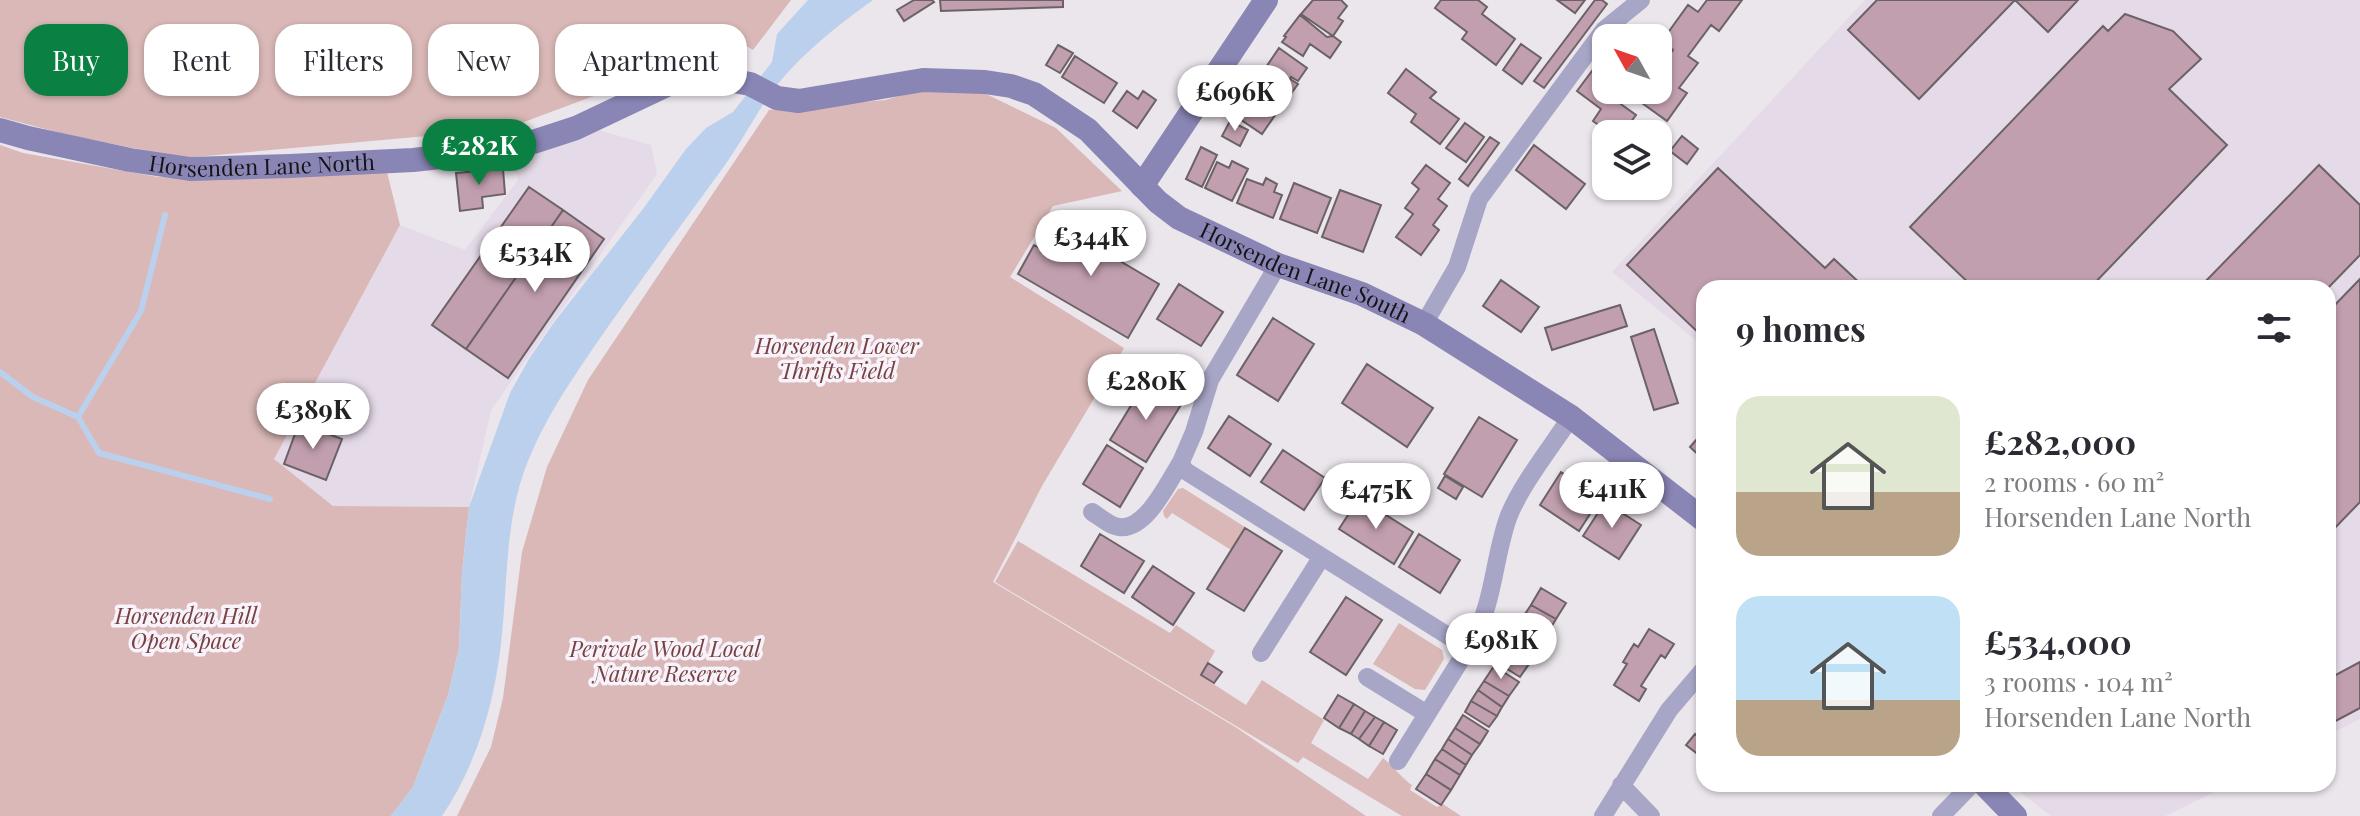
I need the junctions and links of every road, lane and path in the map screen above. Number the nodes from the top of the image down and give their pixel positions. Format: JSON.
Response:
{"nodes":[{"id":1,"x":1266,"y":0,"type":"edge"},
{"id":2,"x":1641,"y":0,"type":"edge"},
{"id":3,"x":747,"y":83,"type":"edge"},
{"id":4,"x":644,"y":96,"type":"edge"},
{"id":5,"x":0,"y":130,"type":"edge"},
{"id":6,"x":1142,"y":186,"type":"junction"},
{"id":7,"x":1278,"y":265,"type":"junction"},
{"id":8,"x":1424,"y":324,"type":"junction"},
{"id":9,"x":1571,"y":417,"type":"junction"},
{"id":10,"x":1181,"y":462,"type":"junction"},
{"id":11,"x":1092,"y":512,"type":"dead end"},
{"id":12,"x":1696,"y":514,"type":"edge"},
{"id":13,"x":1321,"y":558,"type":"junction"},
{"id":14,"x":1464,"y":644,"type":"junction"},
{"id":15,"x":1261,"y":653,"type":"dead end"},
{"id":16,"x":1367,"y":677,"type":"dead end"},
{"id":17,"x":1696,"y":678,"type":"edge"},
{"id":18,"x":1427,"y":714,"type":"junction"},
{"id":19,"x":1398,"y":761,"type":"dead end"},
{"id":20,"x":1621,"y":785,"type":"junction"},
{"id":21,"x":1964,"y":792,"type":"edge"},
{"id":22,"x":1992,"y":792,"type":"edge"},
{"id":23,"x":1603,"y":816,"type":"edge"},
{"id":24,"x":1651,"y":816,"type":"edge"},
{"id":25,"x":1941,"y":816,"type":"edge"},
{"id":26,"x":2015,"y":816,"type":"edge"}],
"edges":[{"from":1,"to":6,"type":"street"},
{"from":2,"to":8,"type":"street"},
{"from":3,"to":6,"type":"street","name":"Horsenden Lane South"},
{"from":4,"to":5,"type":"street","name":"Horsenden Lane North"},
{"from":6,"to":7,"type":"street","name":"Horsenden Lane South"},
{"from":7,"to":8,"type":"street","name":"Horsenden Lane South"},
{"from":7,"to":10,"type":"street"},
{"from":8,"to":9,"type":"street","name":"Horsenden Lane South"},
{"from":9,"to":12,"type":"street","name":"Horsenden Lane South"},
{"from":9,"to":14,"type":"street"},
{"from":10,"to":11,"type":"street"},
{"from":10,"to":13,"type":"street"},
{"from":13,"to":14,"type":"street"},
{"from":13,"to":15,"type":"street"},
{"from":14,"to":18,"type":"street"},
{"from":16,"to":18,"type":"street"},
{"from":17,"to":20,"type":"street"},
{"from":18,"to":19,"type":"street"},
{"from":20,"to":23,"type":"street"},
{"from":20,"to":24,"type":"street"},
{"from":21,"to":25,"type":"street"},
{"from":22,"to":26,"type":"street"}]}
